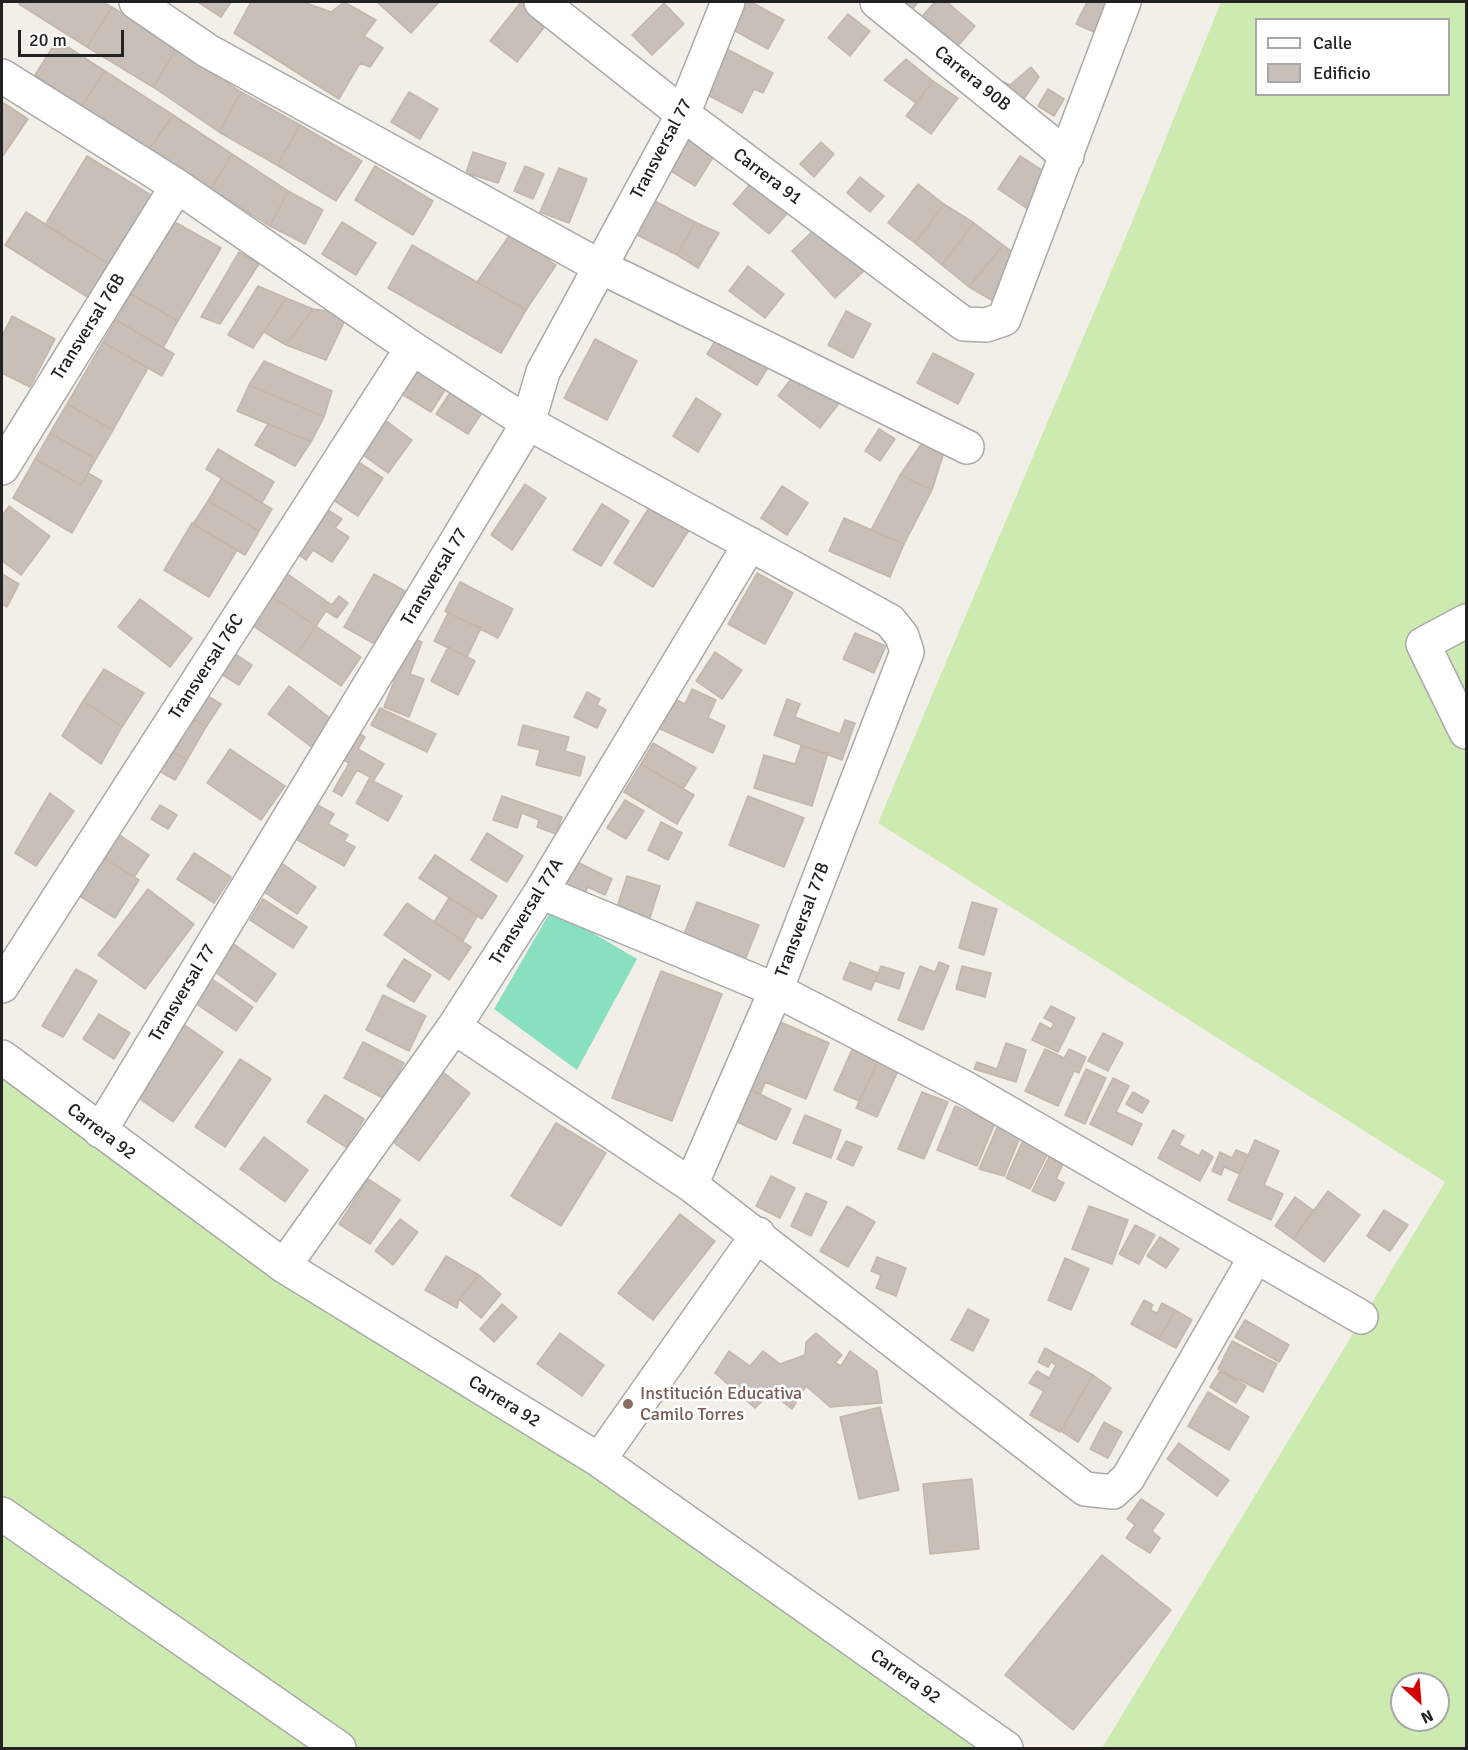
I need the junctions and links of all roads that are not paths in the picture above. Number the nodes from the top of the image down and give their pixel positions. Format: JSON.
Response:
{"nodes":[{"id":1,"x":136,"y":2,"type":"edge"},
{"id":2,"x":541,"y":2,"type":"edge"},
{"id":3,"x":728,"y":2,"type":"edge"},
{"id":4,"x":877,"y":2,"type":"edge"},
{"id":5,"x":1124,"y":2,"type":"edge"},
{"id":6,"x":2,"y":76,"type":"edge"},
{"id":7,"x":683,"y":114,"type":"junction"},
{"id":8,"x":1066,"y":156,"type":"junction"},
{"id":9,"x":177,"y":186,"type":"junction"},
{"id":10,"x":599,"y":266,"type":"junction"},
{"id":11,"x":412,"y":348,"type":"junction"},
{"id":12,"x":528,"y":423,"type":"junction"},
{"id":13,"x":967,"y":447,"type":"dead end"},
{"id":14,"x":2,"y":468,"type":"edge"},
{"id":15,"x":750,"y":544,"type":"junction"},
{"id":16,"x":1467,"y":621,"type":"edge"},
{"id":17,"x":1467,"y":732,"type":"edge"},
{"id":18,"x":541,"y":892,"type":"junction"},
{"id":19,"x":2,"y":986,"type":"edge"},
{"id":20,"x":776,"y":990,"type":"junction"},
{"id":21,"x":454,"y":1027,"type":"junction"},
{"id":22,"x":2,"y":1057,"type":"edge"},
{"id":23,"x":100,"y":1131,"type":"junction"},
{"id":24,"x":690,"y":1185,"type":"junction"},
{"id":25,"x":758,"y":1234,"type":"junction"},
{"id":26,"x":1256,"y":1256,"type":"junction"},
{"id":27,"x":284,"y":1266,"type":"junction"},
{"id":28,"x":1361,"y":1317,"type":"dead end"},
{"id":29,"x":599,"y":1460,"type":"junction"},
{"id":30,"x":2,"y":1514,"type":"edge"},
{"id":31,"x":339,"y":1749,"type":"edge"},
{"id":32,"x":1006,"y":1749,"type":"edge"}],
"edges":[{"from":1,"to":10,"type":"street"},
{"from":2,"to":7,"type":"street","name":"Carrera 91"},
{"from":3,"to":7,"type":"street","name":"Transversal 77"},
{"from":4,"to":8,"type":"street","name":"Carrera 90B"},
{"from":5,"to":8,"type":"street"},
{"from":6,"to":9,"type":"street"},
{"from":7,"to":8,"type":"street","name":"Carrera 91"},
{"from":7,"to":10,"type":"street","name":"Transversal 77"},
{"from":9,"to":11,"type":"street"},
{"from":9,"to":14,"type":"street","name":"Transversal 76B"},
{"from":10,"to":12,"type":"street","name":"Transversal 77"},
{"from":10,"to":13,"type":"street"},
{"from":11,"to":12,"type":"street"},
{"from":11,"to":19,"type":"street","name":"Transversal 76C"},
{"from":12,"to":15,"type":"street"},
{"from":12,"to":23,"type":"street","name":"Transversal 77"},
{"from":15,"to":18,"type":"street","name":"Transversal 77A"},
{"from":15,"to":20,"type":"street","name":"Transversal 77B"},
{"from":16,"to":17,"type":"street"},
{"from":18,"to":20,"type":"street"},
{"from":18,"to":21,"type":"street","name":"Transversal 77A"},
{"from":20,"to":24,"type":"street","name":"Transversal 77B"},
{"from":20,"to":26,"type":"street"},
{"from":21,"to":24,"type":"street"},
{"from":21,"to":27,"type":"street","name":"Transversal 77A"},
{"from":22,"to":23,"type":"street","name":"Carrera 92"},
{"from":23,"to":27,"type":"street","name":"Carrera 92"},
{"from":24,"to":25,"type":"street"},
{"from":25,"to":26,"type":"street"},
{"from":25,"to":29,"type":"street"},
{"from":26,"to":28,"type":"street"},
{"from":27,"to":29,"type":"street","name":"Carrera 92"},
{"from":29,"to":32,"type":"street","name":"Carrera 92"},
{"from":30,"to":31,"type":"street"}]}
